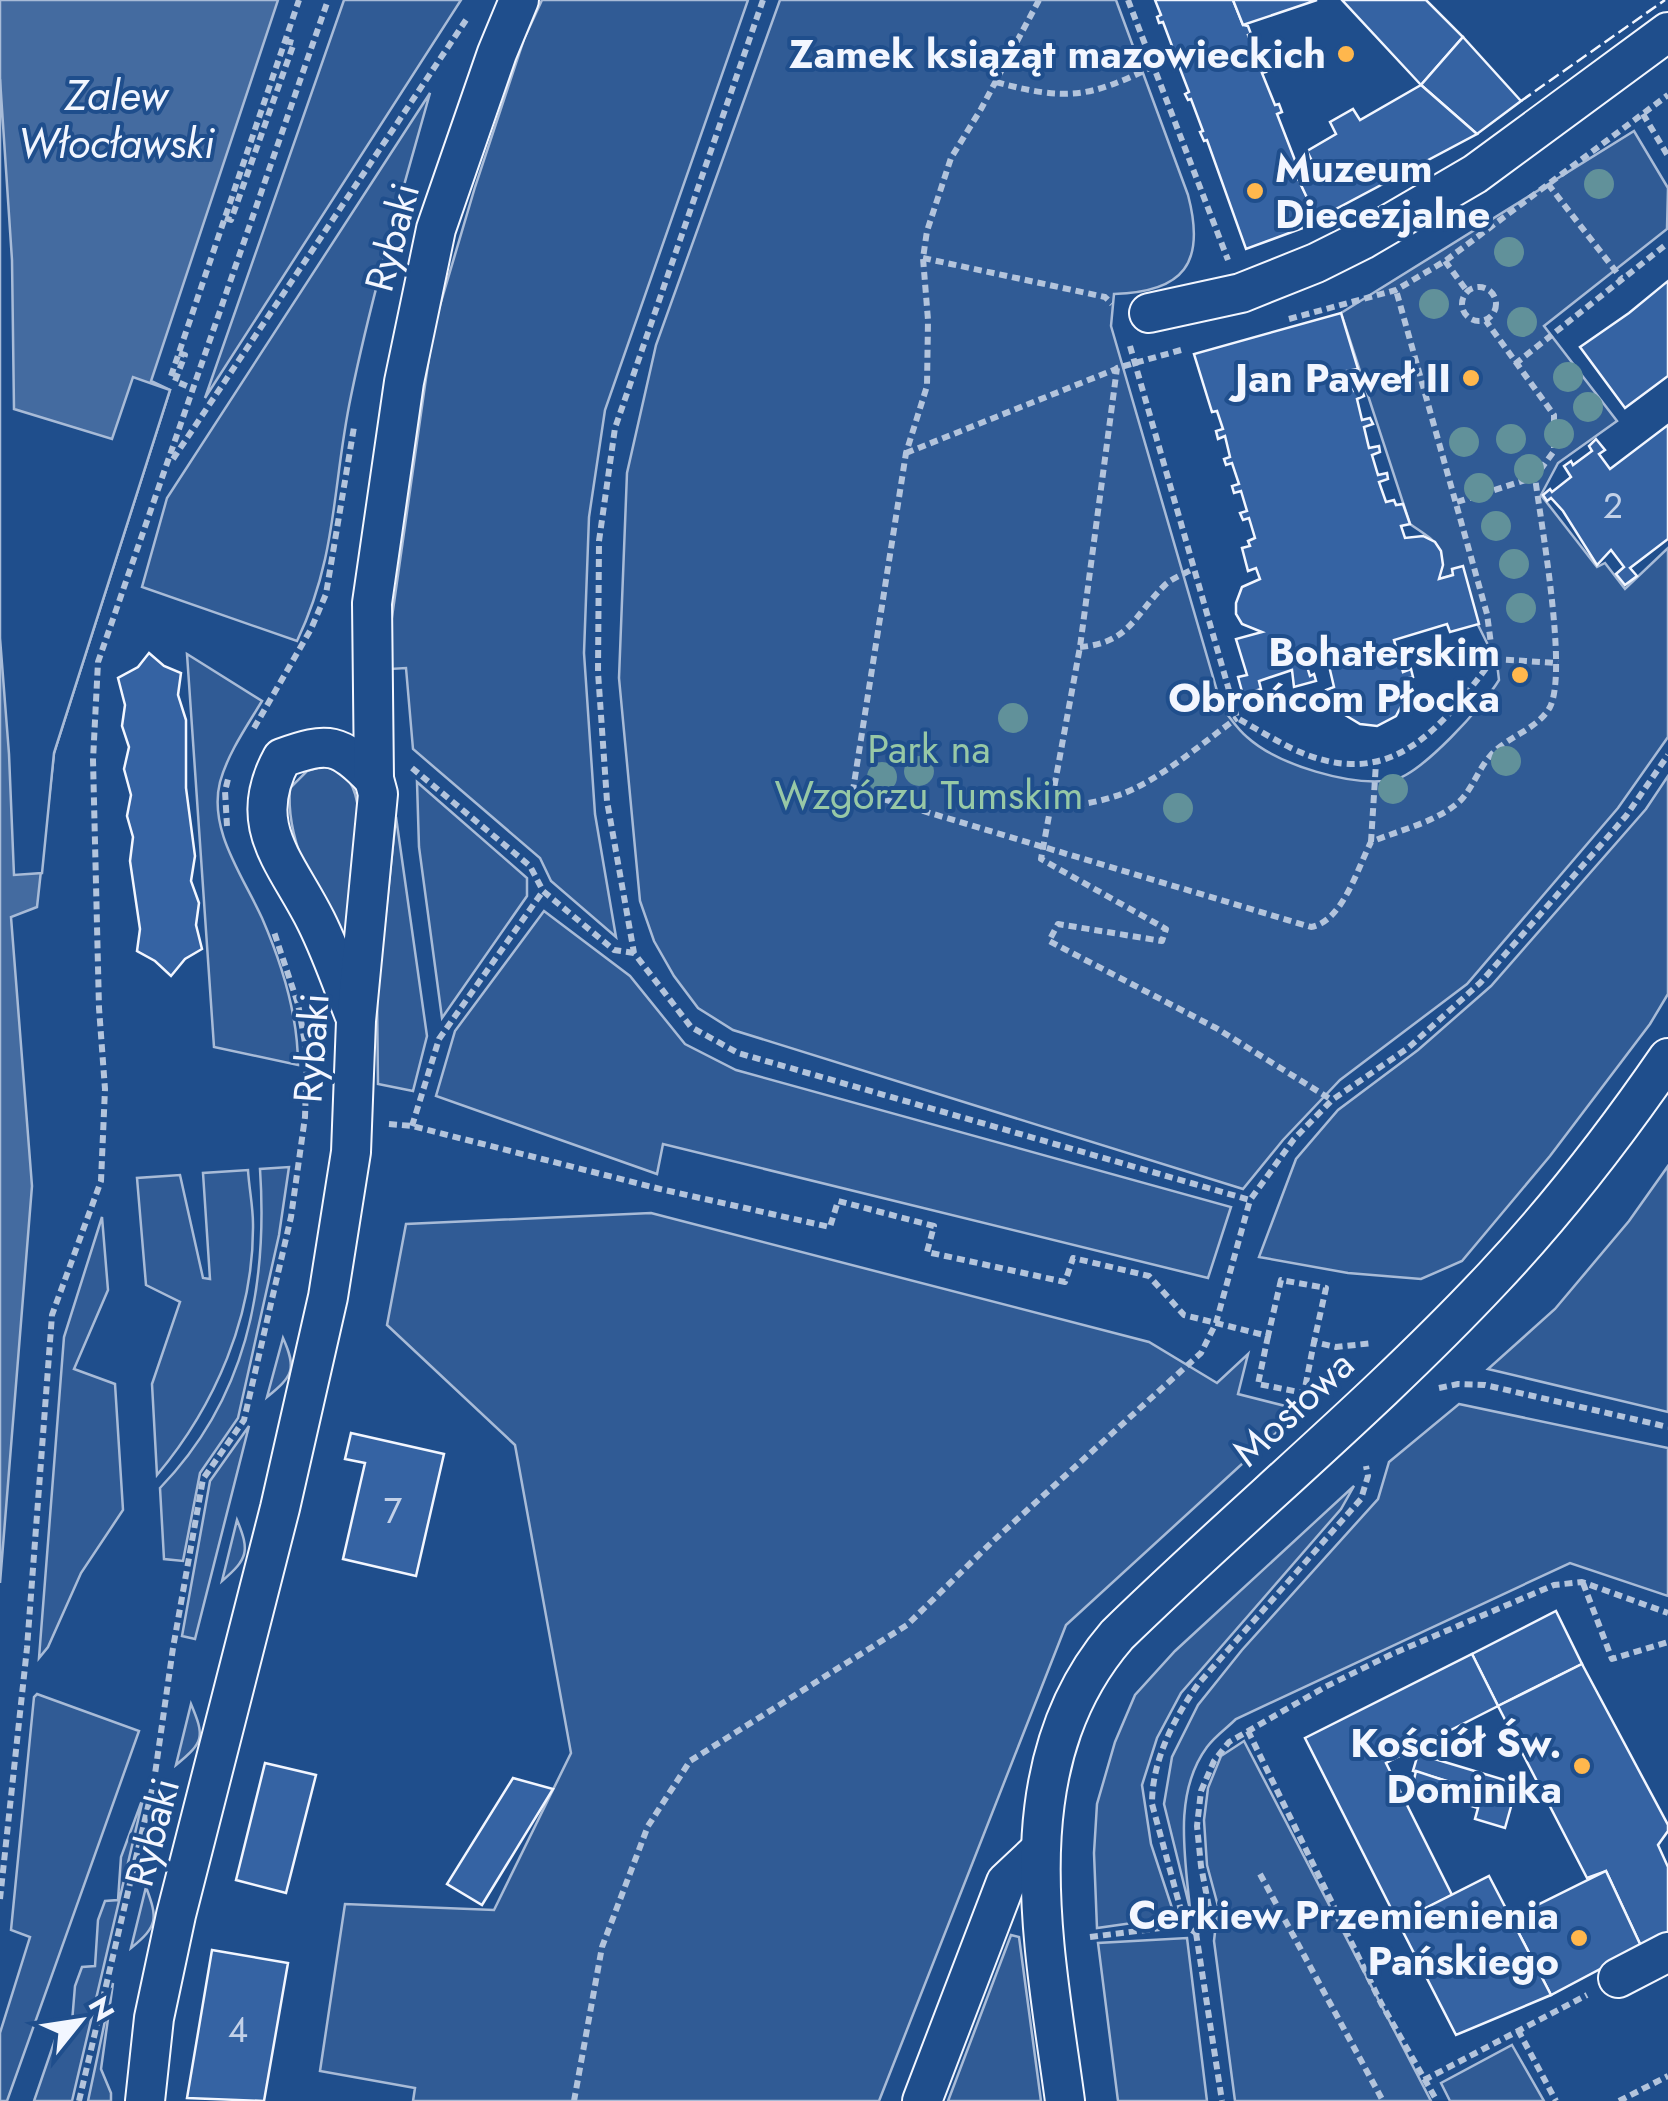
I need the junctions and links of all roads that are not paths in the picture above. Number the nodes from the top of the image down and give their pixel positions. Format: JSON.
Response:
{"nodes":[{"id":1,"x":519,"y":0,"type":"edge"},
{"id":2,"x":1668,"y":32,"type":"edge"},
{"id":3,"x":1130,"y":317,"type":"road end"},
{"id":4,"x":389,"y":770,"type":"junction"},
{"id":5,"x":356,"y":1021,"type":"junction"},
{"id":6,"x":1668,"y":1058,"type":"edge"},
{"id":7,"x":1039,"y":1850,"type":"junction"},
{"id":8,"x":1668,"y":1952,"type":"edge"},
{"id":9,"x":1618,"y":1978,"type":"road end"},
{"id":10,"x":144,"y":2101,"type":"edge"},
{"id":11,"x":922,"y":2101,"type":"edge"},
{"id":12,"x":1065,"y":2101,"type":"edge"}],
"edges":[{"from":1,"to":4,"type":"street","name":"Rybaki"},
{"from":2,"to":3,"type":"street"},
{"from":4,"to":5,"type":"street","name":"Rybaki"},
{"from":4,"to":5,"type":"street"},
{"from":5,"to":10,"type":"street","name":"Rybaki"},
{"from":6,"to":7,"type":"street","name":"Mostowa"},
{"from":7,"to":11,"type":"street"},
{"from":7,"to":12,"type":"street","name":"Mostowa"},
{"from":8,"to":9,"type":"street"}]}
